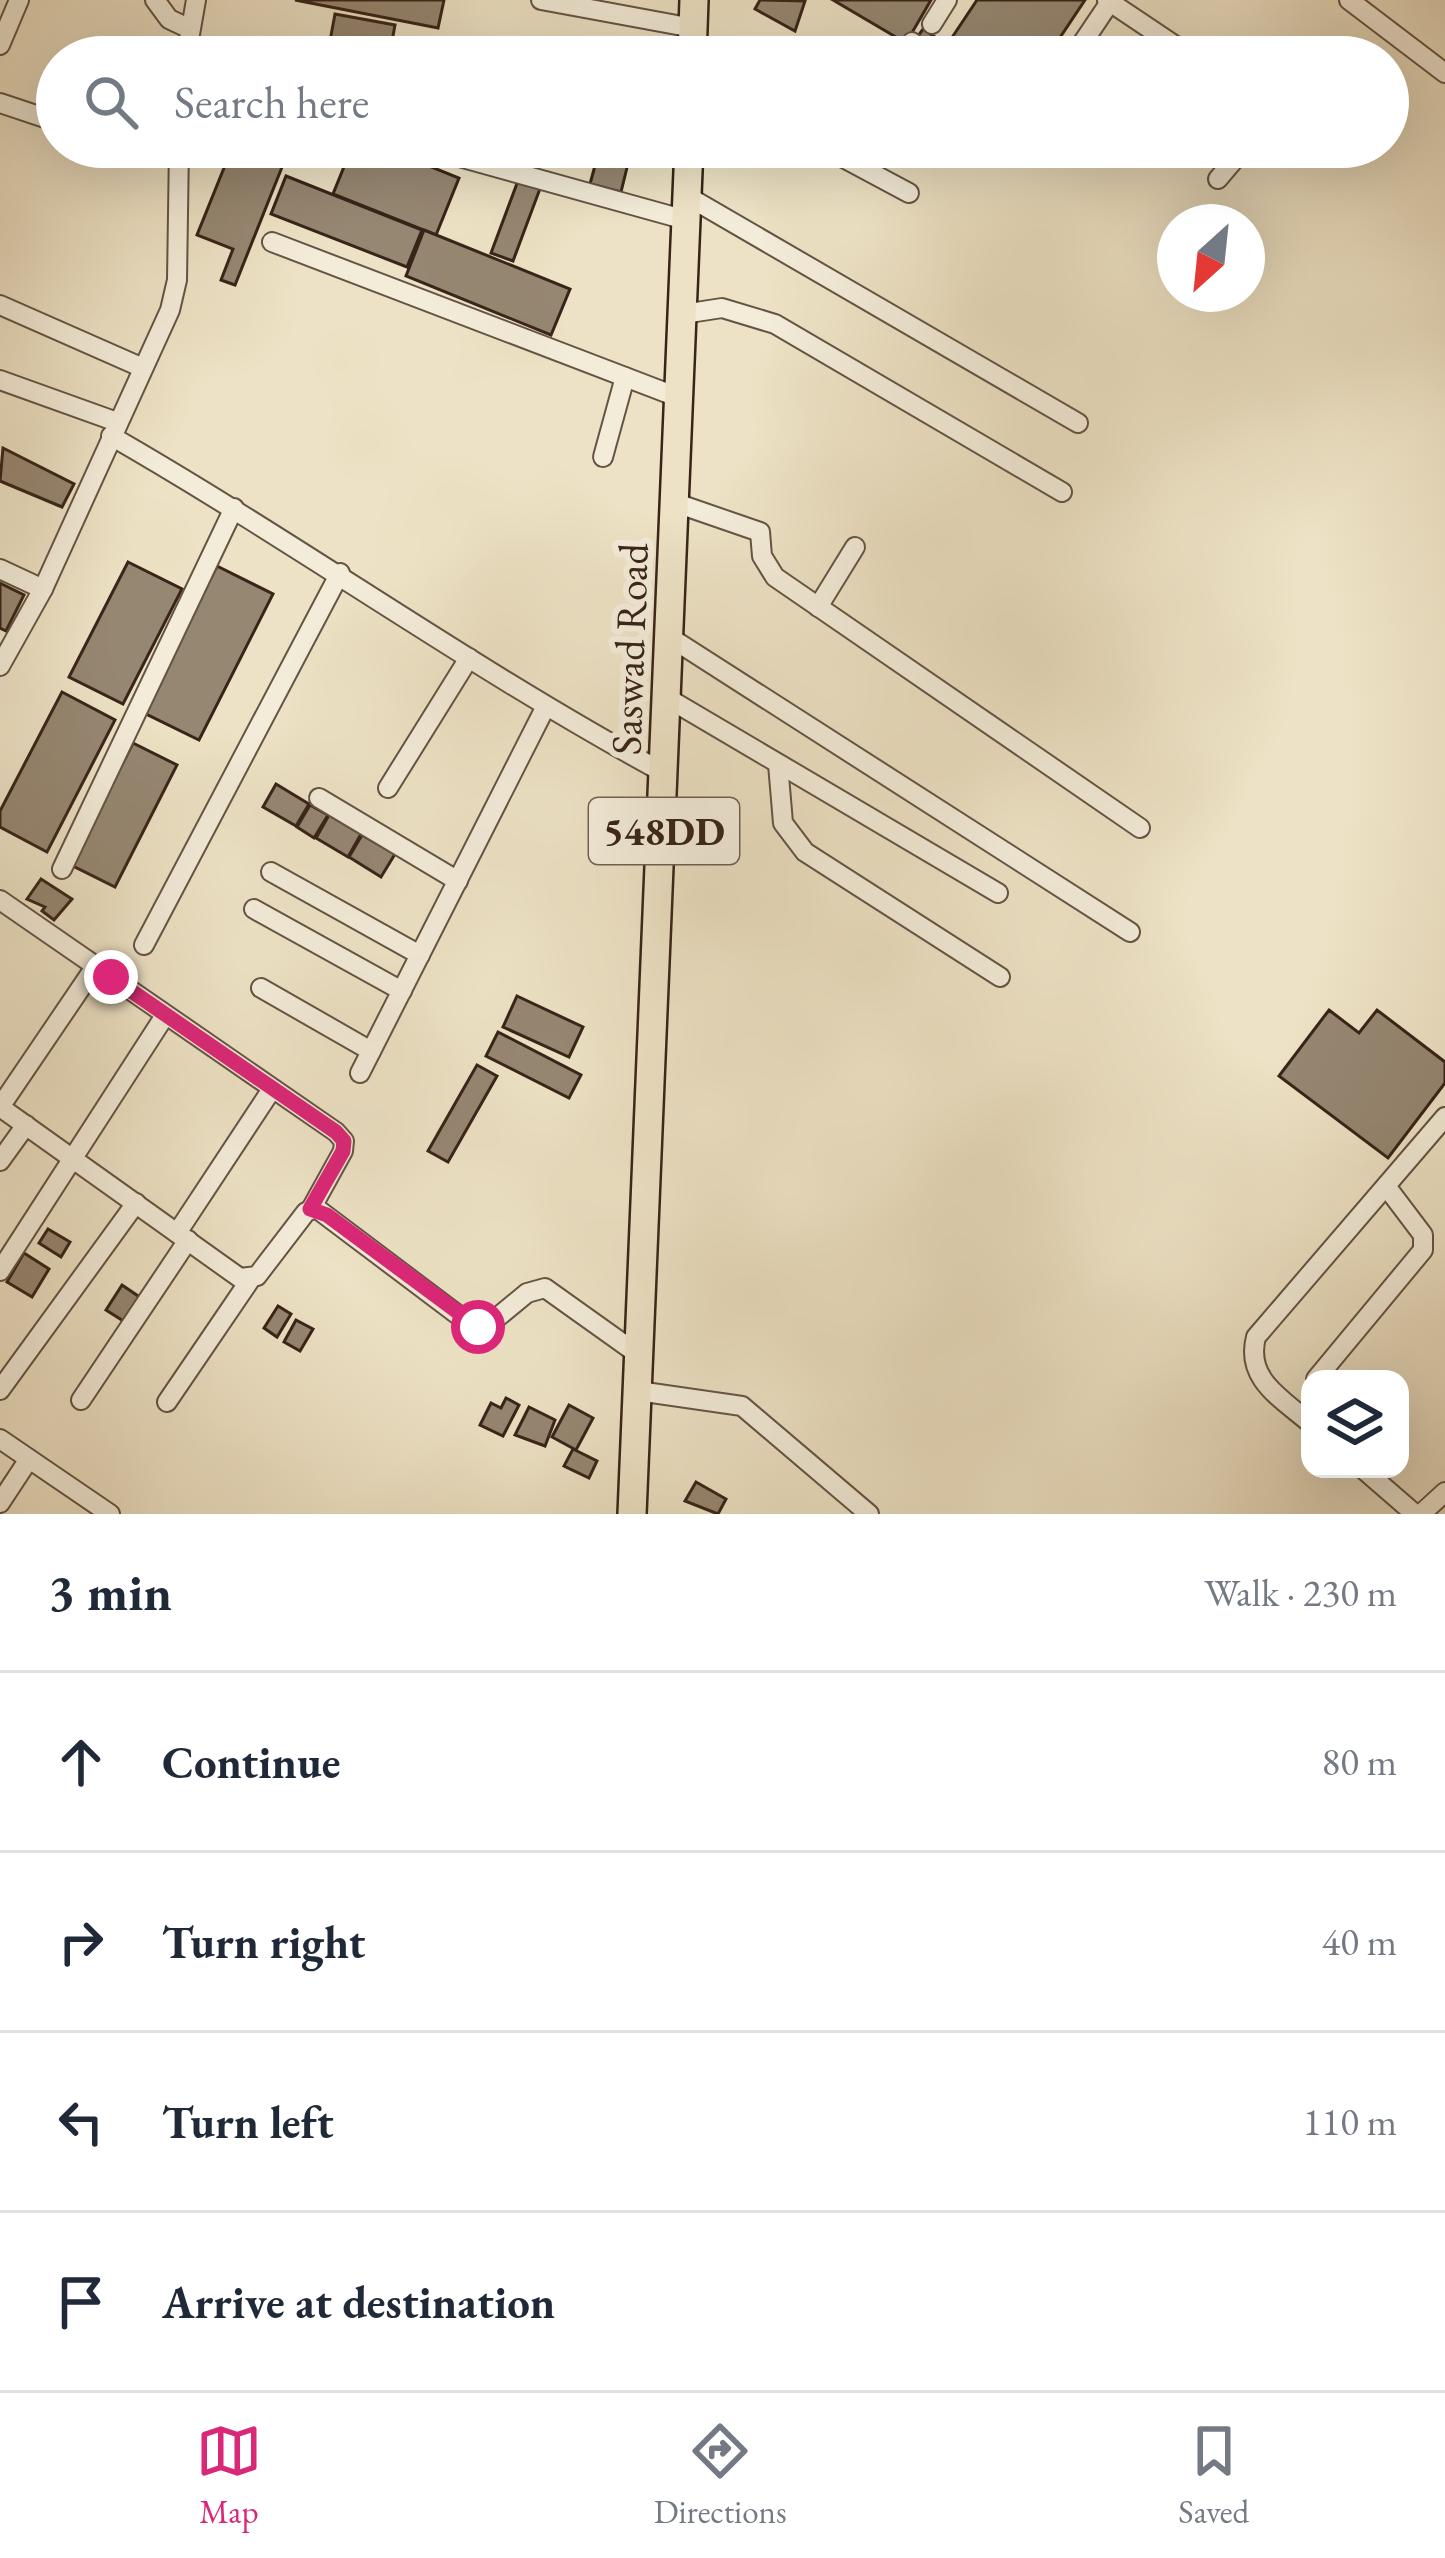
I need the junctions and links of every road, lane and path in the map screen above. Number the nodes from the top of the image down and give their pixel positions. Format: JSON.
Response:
{"nodes":[{"id":1,"x":19,"y":0,"type":"edge"},
{"id":2,"x":155,"y":0,"type":"edge"},
{"id":3,"x":196,"y":0,"type":"edge"},
{"id":4,"x":542,"y":0,"type":"edge"},
{"id":5,"x":947,"y":0,"type":"edge"},
{"id":6,"x":1349,"y":0,"type":"edge"},
{"id":7,"x":1108,"y":1,"type":"edge"},
{"id":8,"x":932,"y":23,"type":"dead end"},
{"id":9,"x":188,"y":28,"type":"junction"},
{"id":10,"x":693,"y":28,"type":"edge"},
{"id":11,"x":187,"y":36,"type":"edge"},
{"id":12,"x":1086,"y":36,"type":"edge"},
{"id":13,"x":1160,"y":36,"type":"edge"},
{"id":14,"x":1396,"y":36,"type":"edge"},
{"id":15,"x":0,"y":46,"type":"edge"},
{"id":16,"x":1409,"y":46,"type":"edge"},
{"id":17,"x":1445,"y":73,"type":"edge"},
{"id":18,"x":0,"y":103,"type":"edge"},
{"id":19,"x":36,"y":115,"type":"edge"},
{"id":20,"x":178,"y":168,"type":"edge"},
{"id":21,"x":514,"y":168,"type":"edge"},
{"id":22,"x":688,"y":168,"type":"edge"},
{"id":23,"x":863,"y":168,"type":"edge"},
{"id":24,"x":1227,"y":168,"type":"edge"},
{"id":25,"x":1218,"y":179,"type":"dead end"},
{"id":26,"x":909,"y":193,"type":"dead end"},
{"id":27,"x":687,"y":208,"type":"junction"},
{"id":28,"x":272,"y":242,"type":"dead end"},
{"id":29,"x":0,"y":305,"type":"edge"},
{"id":30,"x":683,"y":314,"type":"junction"},
{"id":31,"x":143,"y":368,"type":"junction"},
{"id":32,"x":625,"y":377,"type":"junction"},
{"id":33,"x":0,"y":380,"type":"edge"},
{"id":34,"x":680,"y":398,"type":"junction"},
{"id":35,"x":1078,"y":424,"type":"dead end"},
{"id":36,"x":114,"y":429,"type":"junction"},
{"id":37,"x":603,"y":457,"type":"dead end"},
{"id":38,"x":1062,"y":492,"type":"dead end"},
{"id":39,"x":676,"y":502,"type":"junction"},
{"id":40,"x":234,"y":508,"type":"junction"},
{"id":41,"x":855,"y":547,"type":"dead end"},
{"id":42,"x":0,"y":569,"type":"edge"},
{"id":43,"x":340,"y":573,"type":"junction"},
{"id":44,"x":43,"y":589,"type":"junction"},
{"id":45,"x":818,"y":607,"type":"junction"},
{"id":46,"x":671,"y":638,"type":"junction"},
{"id":47,"x":469,"y":658,"type":"junction"},
{"id":48,"x":0,"y":666,"type":"edge"},
{"id":49,"x":669,"y":699,"type":"junction"},
{"id":50,"x":545,"y":708,"type":"junction"},
{"id":51,"x":778,"y":764,"type":"junction"},
{"id":52,"x":666,"y":774,"type":"junction"},
{"id":53,"x":388,"y":788,"type":"dead end"},
{"id":54,"x":319,"y":798,"type":"dead end"},
{"id":55,"x":1140,"y":828,"type":"dead end"},
{"id":56,"x":62,"y":869,"type":"dead end"},
{"id":57,"x":271,"y":872,"type":"dead end"},
{"id":58,"x":458,"y":881,"type":"junction"},
{"id":59,"x":998,"y":893,"type":"dead end"},
{"id":60,"x":0,"y":900,"type":"edge"},
{"id":61,"x":254,"y":909,"type":"dead end"},
{"id":62,"x":1130,"y":932,"type":"dead end"},
{"id":63,"x":144,"y":946,"type":"dead end"},
{"id":64,"x":420,"y":955,"type":"junction"},
{"id":65,"x":95,"y":967,"type":"junction"},
{"id":66,"x":1000,"y":977,"type":"dead end"},
{"id":67,"x":261,"y":988,"type":"dead end"},
{"id":68,"x":402,"y":991,"type":"junction"},
{"id":69,"x":164,"y":1017,"type":"junction"},
{"id":70,"x":371,"y":1051,"type":"junction"},
{"id":71,"x":360,"y":1073,"type":"dead end"},
{"id":72,"x":270,"y":1092,"type":"junction"},
{"id":73,"x":0,"y":1107,"type":"edge"},
{"id":74,"x":1445,"y":1117,"type":"edge"},
{"id":75,"x":26,"y":1125,"type":"junction"},
{"id":76,"x":71,"y":1157,"type":"junction"},
{"id":77,"x":0,"y":1162,"type":"edge"},
{"id":78,"x":1386,"y":1186,"type":"junction"},
{"id":79,"x":136,"y":1204,"type":"junction"},
{"id":80,"x":310,"y":1209,"type":"junction"},
{"id":81,"x":182,"y":1237,"type":"junction"},
{"id":82,"x":0,"y":1271,"type":"edge"},
{"id":83,"x":250,"y":1280,"type":"junction"},
{"id":84,"x":639,"y":1354,"type":"junction"},
{"id":85,"x":1323,"y":1370,"type":"edge"},
{"id":86,"x":0,"y":1390,"type":"edge"},
{"id":87,"x":638,"y":1391,"type":"junction"},
{"id":88,"x":1301,"y":1397,"type":"edge"},
{"id":89,"x":81,"y":1400,"type":"dead end"},
{"id":90,"x":167,"y":1402,"type":"dead end"},
{"id":91,"x":1292,"y":1407,"type":"junction"},
{"id":92,"x":1301,"y":1415,"type":"edge"},
{"id":93,"x":0,"y":1439,"type":"edge"},
{"id":94,"x":29,"y":1459,"type":"junction"},
{"id":95,"x":1374,"y":1478,"type":"edge"},
{"id":96,"x":1445,"y":1492,"type":"edge"},
{"id":97,"x":0,"y":1503,"type":"edge"},
{"id":98,"x":110,"y":1514,"type":"edge"},
{"id":99,"x":632,"y":1514,"type":"edge"},
{"id":100,"x":869,"y":1514,"type":"edge"},
{"id":101,"x":1418,"y":1514,"type":"edge"}],
"edges":[{"from":1,"to":15,"type":"street"},
{"from":2,"to":9,"type":"street"},
{"from":3,"to":9,"type":"street"},
{"from":4,"to":10,"type":"street"},
{"from":5,"to":8,"type":"street"},
{"from":6,"to":14,"type":"street"},
{"from":7,"to":12,"type":"street"},
{"from":7,"to":13,"type":"street"},
{"from":9,"to":11,"type":"street"},
{"from":16,"to":17,"type":"street"},
{"from":18,"to":19,"type":"street"},
{"from":20,"to":31,"type":"street"},
{"from":21,"to":27,"type":"street"},
{"from":22,"to":27,"type":"highway","name":"Saswad Road","number":"548DD"},
{"from":23,"to":26,"type":"street"},
{"from":24,"to":25,"type":"street"},
{"from":27,"to":30,"type":"highway","name":"Saswad Road","number":"548DD"},
{"from":27,"to":35,"type":"street"},
{"from":28,"to":32,"type":"street"},
{"from":29,"to":31,"type":"street"},
{"from":30,"to":34,"type":"highway","name":"Saswad Road","number":"548DD"},
{"from":30,"to":38,"type":"street"},
{"from":31,"to":36,"type":"street"},
{"from":32,"to":34,"type":"street"},
{"from":32,"to":37,"type":"street"},
{"from":33,"to":36,"type":"street"},
{"from":34,"to":39,"type":"highway","name":"Saswad Road","number":"548DD"},
{"from":36,"to":40,"type":"street"},
{"from":36,"to":44,"type":"street"},
{"from":39,"to":45,"type":"street"},
{"from":39,"to":46,"type":"highway","name":"Saswad Road","number":"548DD"},
{"from":40,"to":43,"type":"street"},
{"from":40,"to":56,"type":"street"},
{"from":41,"to":45,"type":"street"},
{"from":42,"to":44,"type":"street"},
{"from":43,"to":47,"type":"street"},
{"from":43,"to":63,"type":"street"},
{"from":44,"to":48,"type":"street"},
{"from":45,"to":55,"type":"street"},
{"from":46,"to":49,"type":"highway","name":"Saswad Road","number":"548DD"},
{"from":46,"to":62,"type":"street"},
{"from":47,"to":50,"type":"street"},
{"from":47,"to":53,"type":"street"},
{"from":49,"to":51,"type":"street"},
{"from":49,"to":52,"type":"highway","name":"Saswad Road","number":"548DD"},
{"from":50,"to":52,"type":"street"},
{"from":50,"to":58,"type":"street"},
{"from":51,"to":59,"type":"street"},
{"from":51,"to":66,"type":"street"},
{"from":52,"to":84,"type":"highway","name":"Saswad Road","number":"548DD"},
{"from":54,"to":58,"type":"street"},
{"from":57,"to":64,"type":"street"},
{"from":58,"to":64,"type":"street"},
{"from":60,"to":65,"type":"street"},
{"from":61,"to":68,"type":"street"},
{"from":64,"to":68,"type":"street"},
{"from":65,"to":69,"type":"street"},
{"from":65,"to":73,"type":"street"},
{"from":67,"to":70,"type":"street"},
{"from":68,"to":70,"type":"street"},
{"from":69,"to":72,"type":"street"},
{"from":69,"to":76,"type":"street"},
{"from":70,"to":71,"type":"street"},
{"from":72,"to":80,"type":"street"},
{"from":72,"to":81,"type":"street"},
{"from":73,"to":75,"type":"street"},
{"from":74,"to":78,"type":"street"},
{"from":75,"to":76,"type":"street"},
{"from":75,"to":77,"type":"street"},
{"from":76,"to":79,"type":"street"},
{"from":76,"to":82,"type":"street"},
{"from":78,"to":85,"type":"street"},
{"from":78,"to":91,"type":"street"},
{"from":79,"to":81,"type":"street"},
{"from":79,"to":86,"type":"street"},
{"from":80,"to":83,"type":"street"},
{"from":80,"to":84,"type":"street"},
{"from":81,"to":83,"type":"street"},
{"from":81,"to":89,"type":"street"},
{"from":83,"to":90,"type":"street"},
{"from":84,"to":87,"type":"highway","name":"Saswad Road","number":"548DD"},
{"from":87,"to":99,"type":"highway","name":"Saswad Road","number":"548DD"},
{"from":87,"to":100,"type":"street"},
{"from":88,"to":91,"type":"street"},
{"from":91,"to":92,"type":"street"},
{"from":93,"to":94,"type":"street"},
{"from":94,"to":97,"type":"street"},
{"from":94,"to":98,"type":"street"},
{"from":95,"to":101,"type":"street"},
{"from":96,"to":101,"type":"street"}]}
